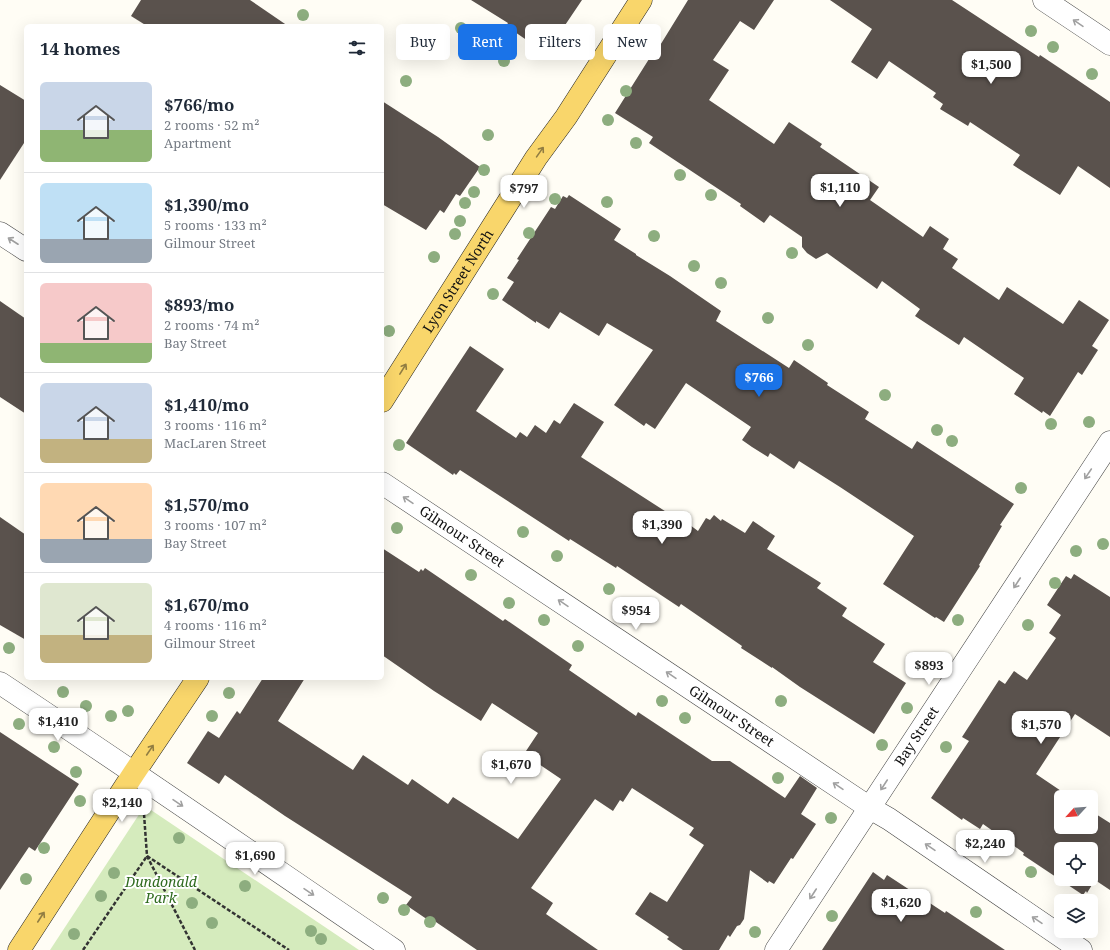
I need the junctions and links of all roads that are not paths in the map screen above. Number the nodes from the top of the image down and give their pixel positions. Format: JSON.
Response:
{"nodes":[{"id":1,"x":641,"y":0,"type":"edge"},
{"id":2,"x":1044,"y":0,"type":"edge"},
{"id":3,"x":1110,"y":44,"type":"edge"},
{"id":4,"x":0,"y":233,"type":"edge"},
{"id":5,"x":24,"y":249,"type":"edge"},
{"id":6,"x":384,"y":399,"type":"edge"},
{"id":7,"x":1110,"y":442,"type":"edge"},
{"id":8,"x":384,"y":484,"type":"edge"},
{"id":9,"x":197,"y":680,"type":"edge"},
{"id":10,"x":0,"y":683,"type":"edge"},
{"id":11,"x":134,"y":773,"type":"junction"},
{"id":12,"x":870,"y":808,"type":"junction"},
{"id":13,"x":19,"y":950,"type":"edge"},
{"id":14,"x":394,"y":950,"type":"edge"},
{"id":15,"x":776,"y":950,"type":"edge"},
{"id":16,"x":1081,"y":950,"type":"edge"}],
"edges":[{"from":6,"to":1,"type":"main road","name":"Lyon Street North","one_way":true},
{"from":3,"to":2,"type":"street","one_way":true},
{"from":5,"to":4,"type":"street","one_way":true},
{"from":7,"to":12,"type":"street","name":"Bay Street","one_way":true},
{"from":12,"to":8,"type":"street","name":"Gilmour Street","one_way":true},
{"from":11,"to":9,"type":"main road","one_way":true},
{"from":10,"to":11,"type":"street"},
{"from":13,"to":11,"type":"main road","one_way":true},
{"from":11,"to":14,"type":"street","one_way":true},
{"from":12,"to":15,"type":"street","name":"Bay Street","one_way":true},
{"from":16,"to":12,"type":"street","name":"Gilmour Street","one_way":true}]}
